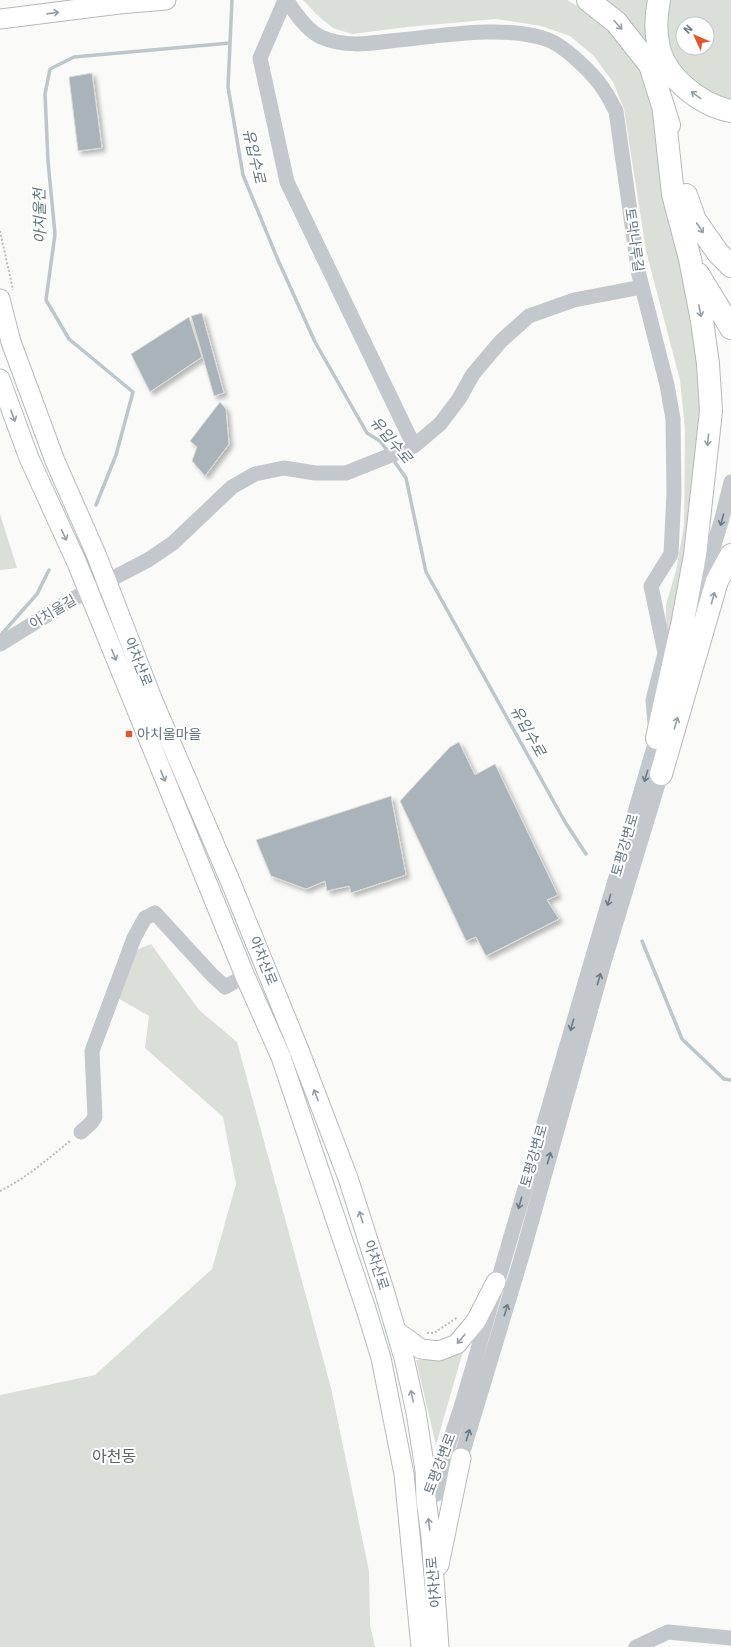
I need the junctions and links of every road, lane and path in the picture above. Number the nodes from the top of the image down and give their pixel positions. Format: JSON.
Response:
{"nodes":[{"id":1,"x":166,"y":0,"type":"edge"},
{"id":2,"x":285,"y":0,"type":"edge"},
{"id":3,"x":588,"y":0,"type":"edge"},
{"id":4,"x":659,"y":0,"type":"edge"},
{"id":5,"x":20,"y":17,"type":"junction"},
{"id":6,"x":0,"y":19,"type":"edge"},
{"id":7,"x":0,"y":26,"type":"edge"},
{"id":8,"x":731,"y":111,"type":"edge"},
{"id":9,"x":664,"y":112,"type":"junction"},
{"id":10,"x":690,"y":259,"type":"junction"},
{"id":11,"x":731,"y":266,"type":"edge"},
{"id":12,"x":642,"y":287,"type":"junction"},
{"id":13,"x":0,"y":299,"type":"edge"},
{"id":14,"x":731,"y":328,"type":"edge"},
{"id":15,"x":0,"y":379,"type":"edge"},
{"id":16,"x":412,"y":447,"type":"junction"},
{"id":17,"x":731,"y":482,"type":"edge"},
{"id":18,"x":731,"y":555,"type":"edge"},
{"id":19,"x":106,"y":582,"type":"junction"},
{"id":20,"x":88,"y":592,"type":"junction"},
{"id":21,"x":0,"y":644,"type":"edge"},
{"id":22,"x":657,"y":738,"type":"junction"},
{"id":23,"x":662,"y":774,"type":"junction"},
{"id":24,"x":246,"y":976,"type":"junction"},
{"id":25,"x":81,"y":1132,"type":"joint"},
{"id":26,"x":0,"y":1191,"type":"edge"},
{"id":27,"x":496,"y":1282,"type":"junction"},
{"id":28,"x":396,"y":1331,"type":"junction"},
{"id":29,"x":461,"y":1458,"type":"junction"},
{"id":30,"x":426,"y":1500,"type":"junction"},
{"id":31,"x":406,"y":1504,"type":"junction"},
{"id":32,"x":434,"y":1588,"type":"junction"},
{"id":33,"x":731,"y":1638,"type":"edge"},
{"id":34,"x":421,"y":1647,"type":"edge"},
{"id":35,"x":439,"y":1647,"type":"edge"},
{"id":36,"x":636,"y":1647,"type":"edge"}],
"edges":[{"from":5,"to":1,"type":"main road","one_way":true},
{"from":2,"to":12,"type":"street","name":"토막나루길"},
{"from":2,"to":16,"type":"street"},
{"from":3,"to":9,"type":"highway","one_way":true},
{"from":8,"to":4,"type":"highway","one_way":true},
{"from":5,"to":6,"type":"main road"},
{"from":5,"to":7,"type":"main road"},
{"from":9,"to":10,"type":"highway"},
{"from":9,"to":11,"type":"highway","one_way":true},
{"from":10,"to":14,"type":"highway"},
{"from":10,"to":22,"type":"highway","one_way":true},
{"from":12,"to":16,"type":"street","name":"아치울길"},
{"from":12,"to":22,"type":"street","name":"토막나루길"},
{"from":13,"to":19,"type":"main road","name":"아차산로"},
{"from":15,"to":20,"type":"main road","name":"아차산로","one_way":true},
{"from":16,"to":19,"type":"street","name":"아치울길"},
{"from":17,"to":22,"type":"street","name":"토평강변로","one_way":true},
{"from":23,"to":18,"type":"highway","one_way":true},
{"from":19,"to":20,"type":"street","name":"아치울길"},
{"from":28,"to":19,"type":"main road","name":"아차산로","one_way":true},
{"from":20,"to":21,"type":"street","name":"아치울길"},
{"from":20,"to":24,"type":"main road","name":"아차산로","one_way":true},
{"from":22,"to":23,"type":"street","name":"토막나루길"},
{"from":22,"to":27,"type":"street","name":"토평강변로","one_way":true},
{"from":29,"to":23,"type":"street","name":"토평강변로","one_way":true},
{"from":24,"to":25,"type":"street"},
{"from":24,"to":31,"type":"main road","name":"아차산로"},
{"from":25,"to":26,"type":"path"},
{"from":27,"to":28,"type":"main road","one_way":true},
{"from":27,"to":30,"type":"street","name":"토평강변로"},
{"from":30,"to":28,"type":"main road","name":"아차산로","one_way":true},
{"from":29,"to":30,"type":"street","name":"토평강변로"},
{"from":29,"to":32,"type":"main road"},
{"from":30,"to":31,"type":"street"},
{"from":32,"to":30,"type":"main road","name":"아차산로","one_way":true},
{"from":31,"to":34,"type":"main road","name":"아차산로"},
{"from":32,"to":35,"type":"main road","name":"아차산로"},
{"from":33,"to":36,"type":"street"}]}
